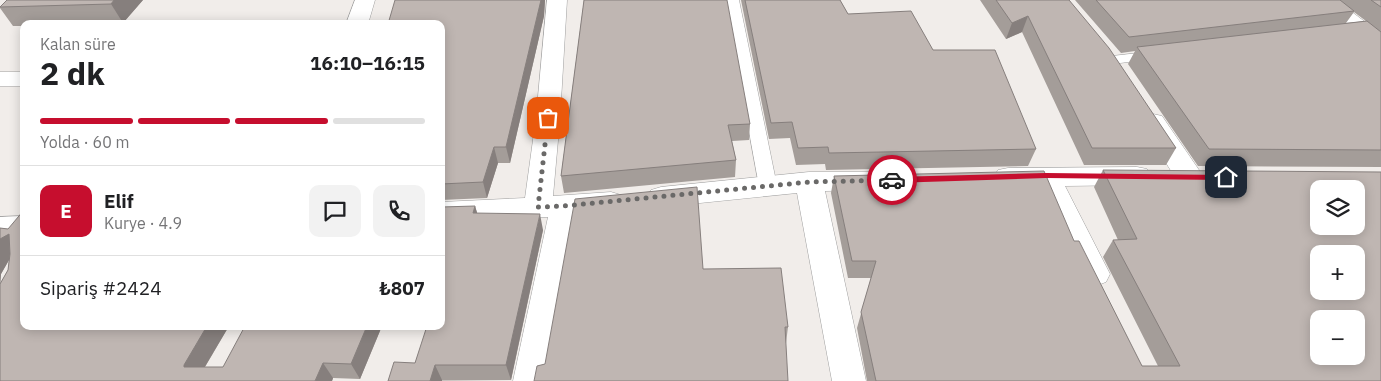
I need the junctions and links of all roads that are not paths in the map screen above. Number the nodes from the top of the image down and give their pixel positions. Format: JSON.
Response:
{"nodes":[{"id":1,"x":365,"y":0,"type":"edge"},
{"id":2,"x":557,"y":0,"type":"edge"},
{"id":3,"x":732,"y":0,"type":"edge"},
{"id":4,"x":1323,"y":0,"type":"edge"},
{"id":5,"x":358,"y":20,"type":"edge"},
{"id":6,"x":1381,"y":45,"type":"edge"},
{"id":7,"x":1105,"y":52,"type":"joint"},
{"id":8,"x":1174,"y":53,"type":"edge"},
{"id":9,"x":0,"y":79,"type":"edge"},
{"id":10,"x":20,"y":79,"type":"edge"},
{"id":11,"x":1127,"y":83,"type":"edge"},
{"id":12,"x":1143,"y":107,"type":"edge"},
{"id":13,"x":1046,"y":176,"type":"junction"},
{"id":14,"x":988,"y":177,"type":"edge"},
{"id":15,"x":1189,"y":177,"type":"junction"},
{"id":16,"x":1217,"y":177,"type":"edge"},
{"id":17,"x":892,"y":180,"type":"edge"},
{"id":18,"x":809,"y":182,"type":"junction"},
{"id":19,"x":768,"y":186,"type":"junction"},
{"id":20,"x":551,"y":206,"type":"junction"},
{"id":21,"x":445,"y":212,"type":"edge"},
{"id":22,"x":20,"y":227,"type":"edge"},
{"id":23,"x":0,"y":228,"type":"edge"},
{"id":24,"x":1108,"y":301,"type":"edge"},
{"id":25,"x":530,"y":381,"type":"edge"},
{"id":26,"x":849,"y":381,"type":"edge"}],
"edges":[{"from":1,"to":5,"type":"street"},
{"from":2,"to":20,"type":"street"},
{"from":3,"to":19,"type":"lane"},
{"from":4,"to":6,"type":"street"},
{"from":7,"to":8,"type":"lane"},
{"from":7,"to":11,"type":"street"},
{"from":9,"to":10,"type":"street"},
{"from":12,"to":15,"type":"street"},
{"from":13,"to":14,"type":"street"},
{"from":13,"to":15,"type":"street"},
{"from":13,"to":24,"type":"street"},
{"from":15,"to":16,"type":"street"},
{"from":17,"to":18,"type":"street"},
{"from":18,"to":19,"type":"street"},
{"from":18,"to":26,"type":"street"},
{"from":19,"to":20,"type":"street"},
{"from":20,"to":21,"type":"street"},
{"from":20,"to":25,"type":"street"},
{"from":22,"to":23,"type":"street"}]}
